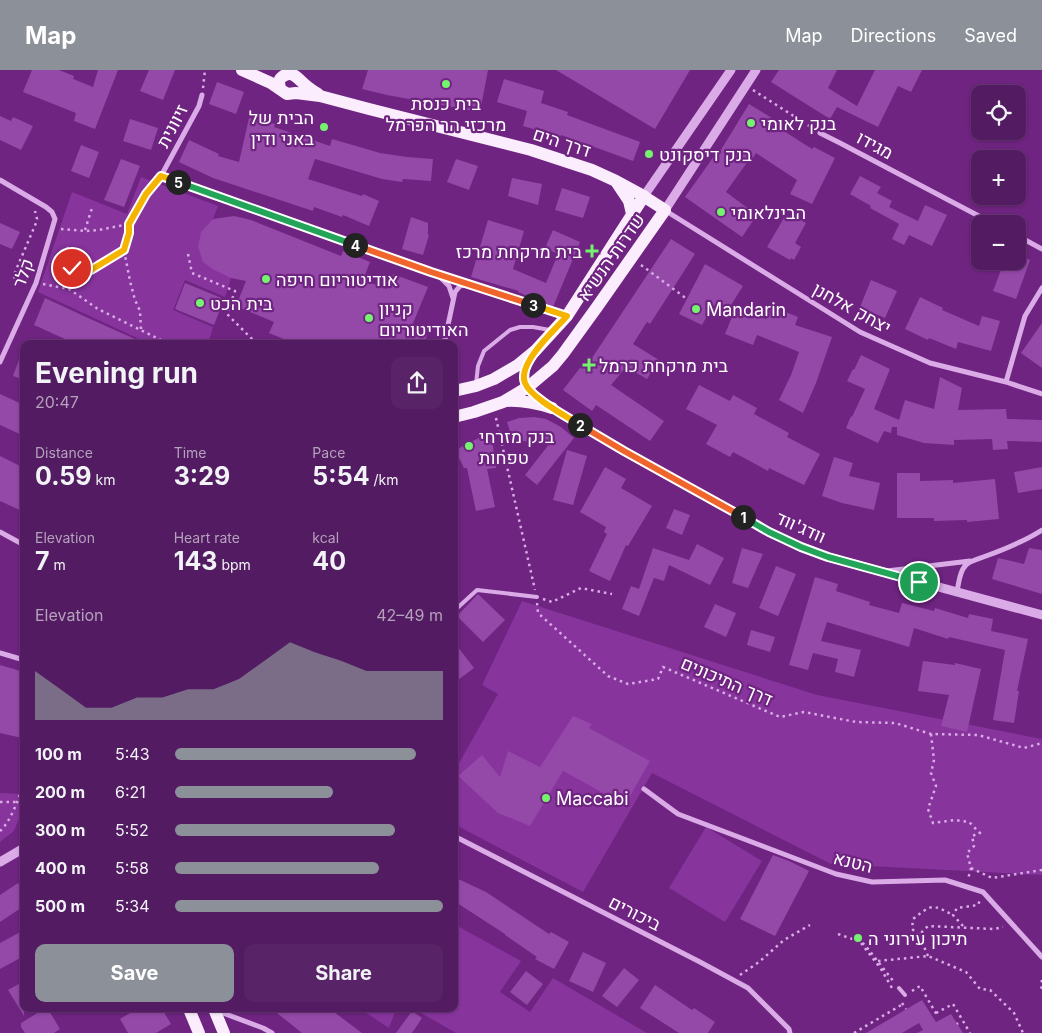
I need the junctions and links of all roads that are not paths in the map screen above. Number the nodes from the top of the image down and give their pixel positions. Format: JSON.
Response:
{"nodes":[{"id":1,"x":242,"y":70,"type":"edge"},
{"id":2,"x":731,"y":70,"type":"edge"},
{"id":3,"x":756,"y":70,"type":"edge"},
{"id":4,"x":288,"y":80,"type":"edge"},
{"id":5,"x":202,"y":95,"type":"road end"},
{"id":6,"x":820,"y":133,"type":"road end"},
{"id":7,"x":161,"y":176,"type":"junction"},
{"id":8,"x":0,"y":180,"type":"edge"},
{"id":9,"x":616,"y":181,"type":"junction"},
{"id":10,"x":146,"y":194,"type":"road end"},
{"id":11,"x":644,"y":196,"type":"junction"},
{"id":12,"x":665,"y":210,"type":"junction"},
{"id":13,"x":632,"y":214,"type":"junction"},
{"id":14,"x":977,"y":215,"type":"edge"},
{"id":15,"x":1026,"y":240,"type":"edge"},
{"id":16,"x":1042,"y":249,"type":"edge"},
{"id":17,"x":431,"y":272,"type":"junction"},
{"id":18,"x":470,"y":284,"type":"junction"},
{"id":19,"x":1042,"y":288,"type":"edge"},
{"id":20,"x":453,"y":298,"type":"junction"},
{"id":21,"x":567,"y":316,"type":"junction"},
{"id":22,"x":554,"y":330,"type":"junction"},
{"id":23,"x":445,"y":340,"type":"edge"},
{"id":24,"x":536,"y":351,"type":"junction"},
{"id":25,"x":0,"y":362,"type":"edge"},
{"id":26,"x":1006,"y":382,"type":"junction"},
{"id":27,"x":476,"y":386,"type":"junction"},
{"id":28,"x":528,"y":387,"type":"junction"},
{"id":29,"x":458,"y":391,"type":"edge"},
{"id":30,"x":1042,"y":394,"type":"edge"},
{"id":31,"x":503,"y":402,"type":"junction"},
{"id":32,"x":552,"y":408,"type":"junction"},
{"id":33,"x":458,"y":416,"type":"edge"},
{"id":34,"x":1042,"y":530,"type":"edge"},
{"id":35,"x":0,"y":532,"type":"edge"},
{"id":36,"x":20,"y":543,"type":"edge"},
{"id":37,"x":971,"y":561,"type":"junction"},
{"id":38,"x":882,"y":572,"type":"junction"},
{"id":39,"x":956,"y":591,"type":"junction"},
{"id":40,"x":537,"y":597,"type":"road end"},
{"id":41,"x":458,"y":607,"type":"edge"},
{"id":42,"x":1042,"y":615,"type":"edge"},
{"id":43,"x":0,"y":653,"type":"edge"},
{"id":44,"x":20,"y":659,"type":"edge"},
{"id":45,"x":644,"y":789,"type":"dead end"},
{"id":46,"x":458,"y":838,"type":"edge"},
{"id":47,"x":20,"y":850,"type":"edge"},
{"id":48,"x":0,"y":862,"type":"edge"},
{"id":49,"x":1042,"y":957,"type":"edge"},
{"id":50,"x":898,"y":988,"type":"road end"},
{"id":51,"x":905,"y":995,"type":"road end"},
{"id":52,"x":190,"y":1012,"type":"edge"},
{"id":53,"x":216,"y":1012,"type":"edge"},
{"id":54,"x":220,"y":1012,"type":"edge"},
{"id":55,"x":199,"y":1033,"type":"edge"},
{"id":56,"x":224,"y":1033,"type":"edge"},
{"id":57,"x":272,"y":1033,"type":"edge"},
{"id":58,"x":790,"y":1033,"type":"edge"}],
"edges":[{"from":1,"to":4,"type":"main road","name":"דרך הים"},
{"from":2,"to":11,"type":"street","name":"שדרות הנשיא"},
{"from":3,"to":12,"type":"street","name":"שדרות הנשיא"},
{"from":4,"to":9,"type":"main road","name":"דרך הים"},
{"from":5,"to":7,"type":"street","name":"זיוונית"},
{"from":6,"to":14,"type":"street","name":"מגידו"},
{"from":7,"to":10,"type":"street","name":"זיוונית"},
{"from":7,"to":17,"type":"street"},
{"from":8,"to":25,"type":"street","name":"קלר"},
{"from":9,"to":11,"type":"main road","name":"דרך הים"},
{"from":9,"to":13,"type":"main road"},
{"from":11,"to":12,"type":"main road","name":"דרך הים"},
{"from":11,"to":13,"type":"main road","name":"שדרות הנשיא"},
{"from":12,"to":26,"type":"street","name":"יצחק אלחנן"},
{"from":12,"to":28,"type":"main road","name":"שדרות הנשיא"},
{"from":13,"to":21,"type":"main road","name":"שדרות הנשיא"},
{"from":15,"to":16,"type":"street"},
{"from":17,"to":18,"type":"street"},
{"from":17,"to":20,"type":"street"},
{"from":18,"to":20,"type":"street"},
{"from":18,"to":21,"type":"street"},
{"from":19,"to":26,"type":"street"},
{"from":20,"to":23,"type":"street"},
{"from":21,"to":22,"type":"main road","name":"שדרות הנשיא"},
{"from":22,"to":24,"type":"main road","name":"שדרות הנשיא"},
{"from":22,"to":27,"type":"lane"},
{"from":24,"to":27,"type":"main road","name":"שדרות הנשיא"},
{"from":24,"to":28,"type":"street"},
{"from":26,"to":30,"type":"street","name":"יצחק אלחנן"},
{"from":27,"to":29,"type":"main road","name":"שדרות הנשיא"},
{"from":28,"to":31,"type":"main road","name":"שדרות הנשיא"},
{"from":28,"to":32,"type":"street","name":"וודג'ווד"},
{"from":31,"to":32,"type":"main road"},
{"from":31,"to":33,"type":"main road","name":"שדרות הנשיא"},
{"from":32,"to":38,"type":"street","name":"וודג'ווד"},
{"from":34,"to":37,"type":"street"},
{"from":35,"to":36,"type":"street"},
{"from":37,"to":38,"type":"street"},
{"from":37,"to":39,"type":"street"},
{"from":38,"to":39,"type":"street","name":"וודג'ווד"},
{"from":39,"to":42,"type":"street","name":"וודג'ווד"},
{"from":40,"to":41,"type":"lane"},
{"from":43,"to":44,"type":"street"},
{"from":45,"to":49,"type":"street","name":"הטנא"},
{"from":46,"to":58,"type":"street","name":"ביכורים"},
{"from":47,"to":48,"type":"street"},
{"from":50,"to":51,"type":"lane"},
{"from":52,"to":55,"type":"main road"},
{"from":53,"to":56,"type":"main road"},
{"from":54,"to":57,"type":"street"}]}
